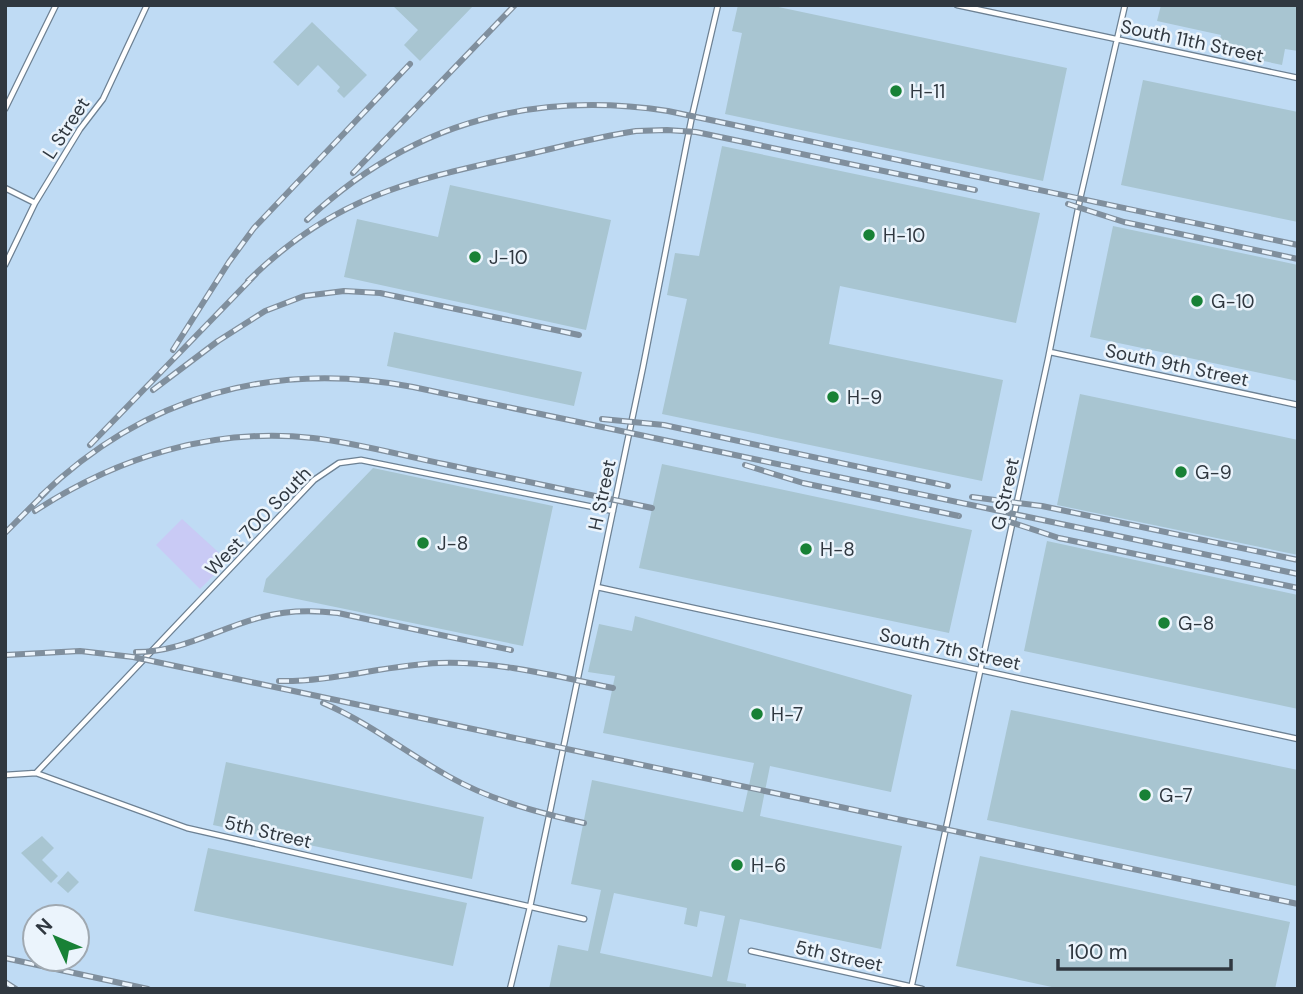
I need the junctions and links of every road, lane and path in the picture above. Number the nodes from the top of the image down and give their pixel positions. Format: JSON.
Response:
{"nodes":[{"id":1,"x":57,"y":5,"type":"edge"},
{"id":2,"x":147,"y":5,"type":"edge"},
{"id":3,"x":718,"y":5,"type":"edge"},
{"id":4,"x":957,"y":5,"type":"edge"},
{"id":5,"x":1125,"y":5,"type":"edge"},
{"id":6,"x":1117,"y":40,"type":"junction"},
{"id":7,"x":1298,"y":78,"type":"edge"},
{"id":8,"x":5,"y":109,"type":"edge"},
{"id":9,"x":5,"y":188,"type":"edge"},
{"id":10,"x":35,"y":203,"type":"junction"},
{"id":11,"x":5,"y":265,"type":"edge"},
{"id":12,"x":1050,"y":352,"type":"junction"},
{"id":13,"x":1298,"y":405,"type":"edge"},
{"id":14,"x":613,"y":511,"type":"junction"},
{"id":15,"x":597,"y":587,"type":"junction"},
{"id":16,"x":981,"y":670,"type":"junction"},
{"id":17,"x":1298,"y":739,"type":"edge"},
{"id":18,"x":36,"y":773,"type":"junction"},
{"id":19,"x":5,"y":775,"type":"edge"},
{"id":20,"x":530,"y":907,"type":"junction"},
{"id":21,"x":584,"y":919,"type":"dead end"},
{"id":22,"x":751,"y":951,"type":"dead end"},
{"id":23,"x":912,"y":988,"type":"edge"},
{"id":24,"x":510,"y":989,"type":"edge"},
{"id":25,"x":922,"y":989,"type":"edge"}],
"edges":[{"from":1,"to":8,"type":"lane"},
{"from":2,"to":10,"type":"lane","name":"L Street"},
{"from":3,"to":14,"type":"lane","name":"H Street"},
{"from":4,"to":6,"type":"lane","name":"South 11th Street"},
{"from":5,"to":6,"type":"lane","name":"G Street"},
{"from":6,"to":7,"type":"lane","name":"South 11th Street"},
{"from":6,"to":12,"type":"lane","name":"G Street"},
{"from":9,"to":10,"type":"lane"},
{"from":10,"to":11,"type":"lane","name":"L Street"},
{"from":12,"to":13,"type":"lane","name":"South 9th Street"},
{"from":12,"to":16,"type":"lane","name":"G Street"},
{"from":14,"to":15,"type":"lane","name":"H Street"},
{"from":14,"to":18,"type":"lane","name":"West 700 South"},
{"from":15,"to":16,"type":"lane","name":"South 7th Street"},
{"from":15,"to":20,"type":"lane","name":"H Street"},
{"from":16,"to":17,"type":"lane","name":"South 7th Street"},
{"from":16,"to":23,"type":"lane","name":"G Street"},
{"from":18,"to":19,"type":"lane","name":"5th Street"},
{"from":18,"to":20,"type":"lane","name":"5th Street"},
{"from":20,"to":21,"type":"lane","name":"5th Street"},
{"from":20,"to":24,"type":"lane","name":"H Street"},
{"from":22,"to":23,"type":"lane","name":"5th Street"},
{"from":23,"to":25,"type":"lane","name":"5th Street"}]}
